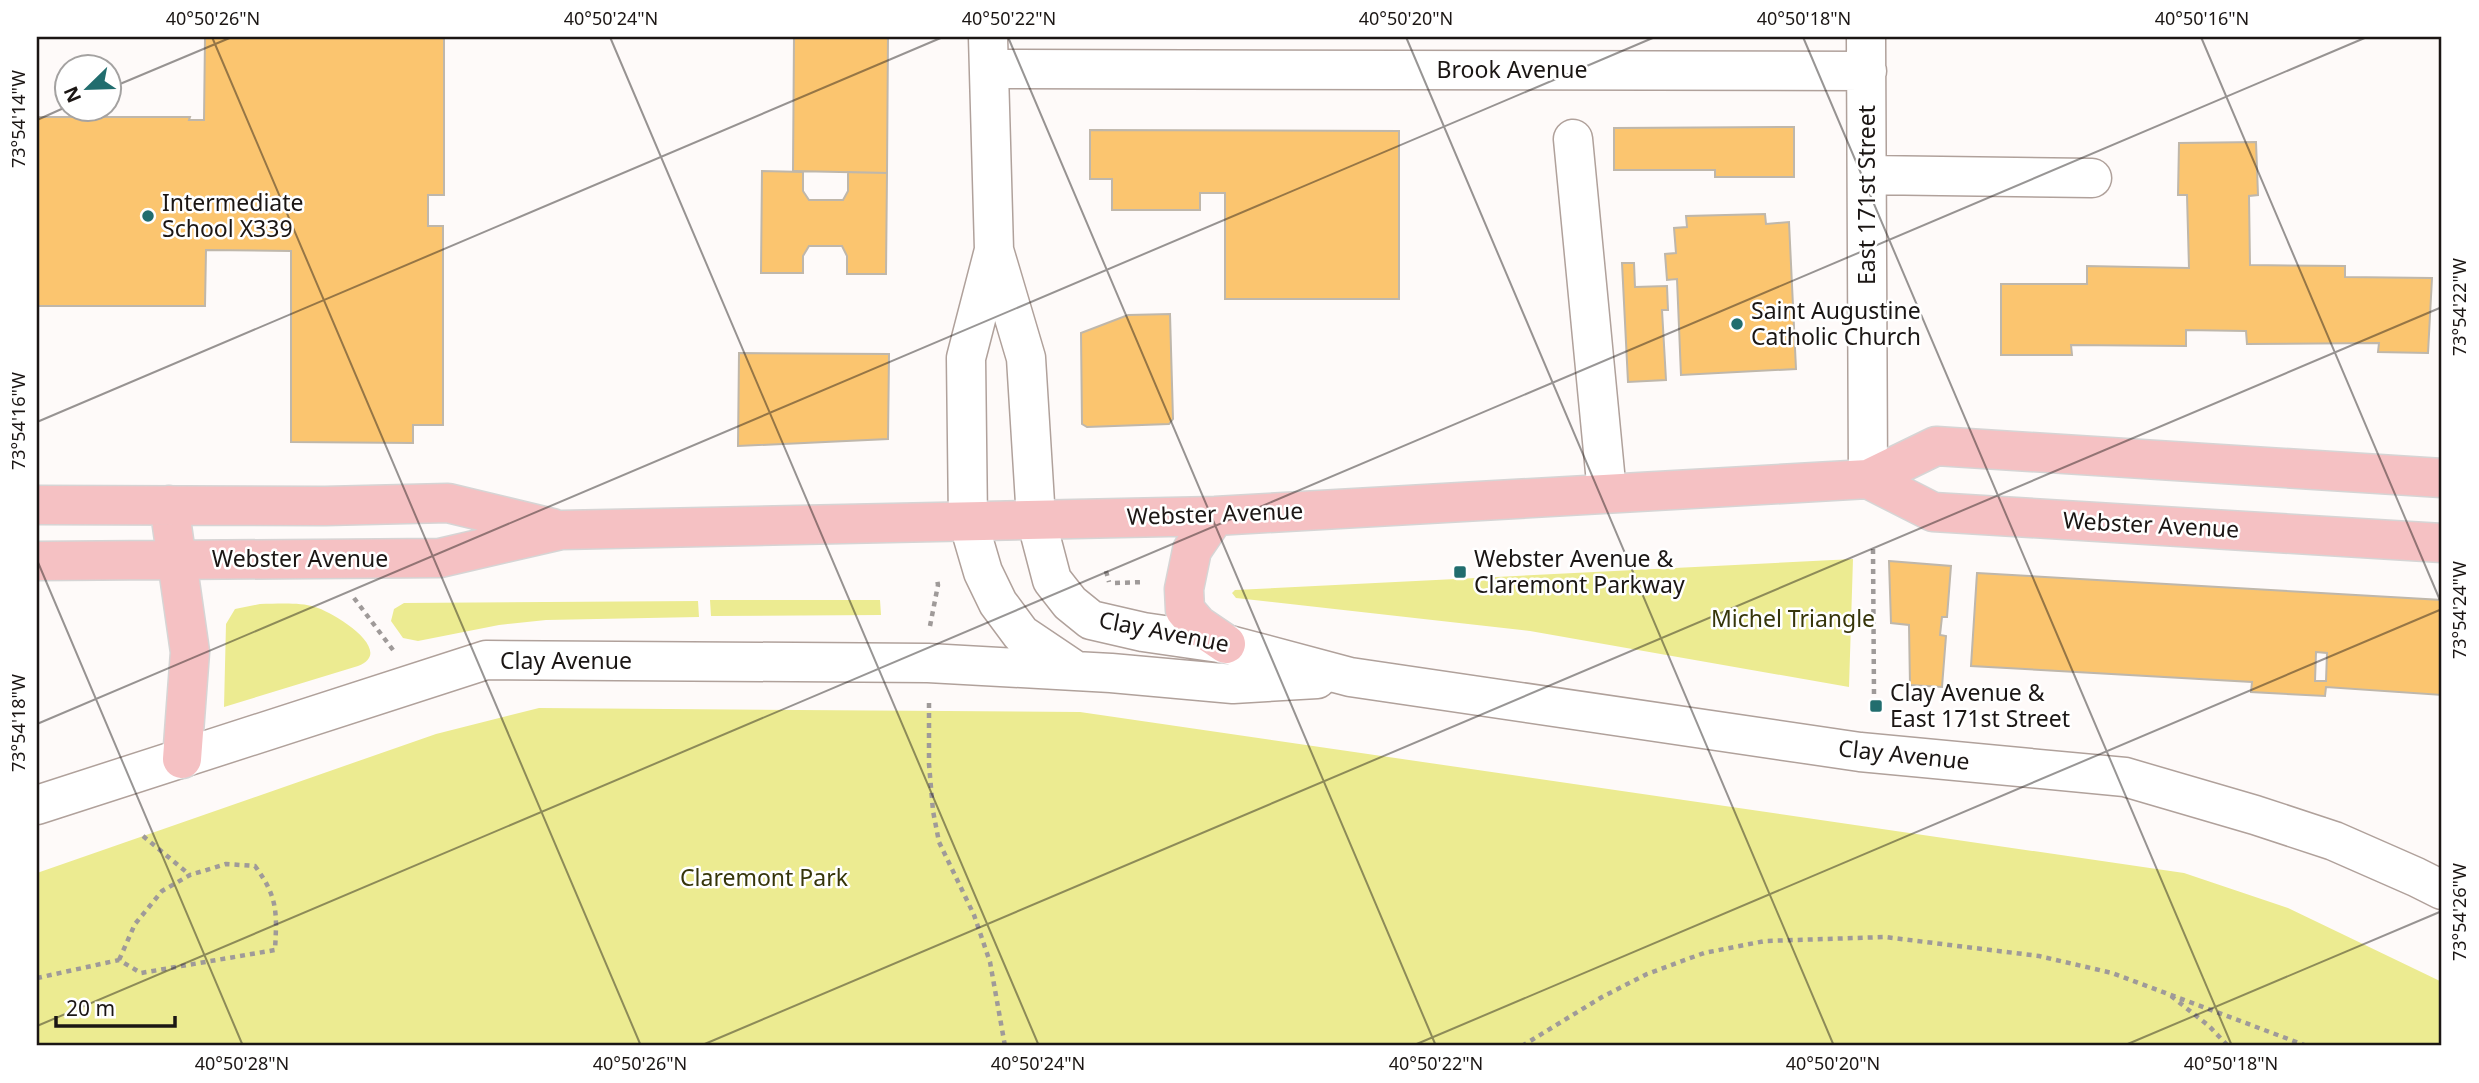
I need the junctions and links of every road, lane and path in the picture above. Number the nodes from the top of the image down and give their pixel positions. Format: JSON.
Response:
{"nodes":[{"id":1,"x":989,"y":53,"type":"edge"},
{"id":2,"x":1866,"y":54,"type":"edge"},
{"id":3,"x":1573,"y":139,"type":"dead end"},
{"id":4,"x":1867,"y":175,"type":"junction"},
{"id":5,"x":2092,"y":178,"type":"dead end"},
{"id":6,"x":994,"y":250,"type":"junction"},
{"id":7,"x":2442,"y":478,"type":"edge"},
{"id":8,"x":1868,"y":479,"type":"junction"},
{"id":9,"x":1606,"y":493,"type":"junction"},
{"id":10,"x":37,"y":505,"type":"edge"},
{"id":11,"x":169,"y":505,"type":"junction"},
{"id":12,"x":1214,"y":516,"type":"junction"},
{"id":13,"x":1036,"y":519,"type":"junction"},
{"id":14,"x":968,"y":521,"type":"junction"},
{"id":15,"x":561,"y":530,"type":"junction"},
{"id":16,"x":2442,"y":543,"type":"edge"},
{"id":17,"x":1873,"y":549,"type":"dead end"},
{"id":18,"x":178,"y":560,"type":"junction"},
{"id":19,"x":37,"y":561,"type":"edge"},
{"id":20,"x":1106,"y":571,"type":"dead end"},
{"id":21,"x":937,"y":579,"type":"dead end"},
{"id":22,"x":1155,"y":582,"type":"dead end"},
{"id":23,"x":1096,"y":583,"type":"dead end"},
{"id":24,"x":1110,"y":583,"type":"junction"},
{"id":25,"x":354,"y":598,"type":"dead end"},
{"id":26,"x":928,"y":639,"type":"dead end"},
{"id":27,"x":1226,"y":644,"type":"junction"},
{"id":28,"x":398,"y":656,"type":"dead end"},
{"id":29,"x":1076,"y":671,"type":"junction"},
{"id":30,"x":1350,"y":677,"type":"junction"},
{"id":31,"x":928,"y":695,"type":"dead end"},
{"id":32,"x":1874,"y":695,"type":"dead end"},
{"id":33,"x":182,"y":759,"type":"junction"},
{"id":34,"x":37,"y":805,"type":"edge"},
{"id":35,"x":143,"y":836,"type":"dead end"},
{"id":36,"x":190,"y":875,"type":"junction"},
{"id":37,"x":2442,"y":890,"type":"edge"},
{"id":38,"x":120,"y":960,"type":"junction"},
{"id":39,"x":37,"y":978,"type":"edge"},
{"id":40,"x":2164,"y":991,"type":"junction"},
{"id":41,"x":1005,"y":1046,"type":"edge"},
{"id":42,"x":1522,"y":1046,"type":"edge"},
{"id":43,"x":2228,"y":1046,"type":"edge"},
{"id":44,"x":2307,"y":1046,"type":"edge"}],
"edges":[{"from":1,"to":2,"type":"street","name":"Brook Avenue"},
{"from":1,"to":6,"type":"street"},
{"from":2,"to":4,"type":"street","name":"East 171st Street"},
{"from":3,"to":9,"type":"street"},
{"from":4,"to":5,"type":"street"},
{"from":4,"to":8,"type":"street","name":"East 171st Street"},
{"from":6,"to":13,"type":"street","name":"Clay Avenue"},
{"from":6,"to":14,"type":"street","name":"Clay Avenue"},
{"from":7,"to":8,"type":"main road","name":"Webster Avenue"},
{"from":8,"to":9,"type":"main road","name":"Webster Avenue"},
{"from":8,"to":16,"type":"main road","name":"Webster Avenue"},
{"from":9,"to":12,"type":"main road","name":"Webster Avenue"},
{"from":10,"to":11,"type":"main road","name":"Webster Avenue"},
{"from":11,"to":15,"type":"main road","name":"Webster Avenue"},
{"from":11,"to":18,"type":"main road"},
{"from":12,"to":13,"type":"main road","name":"Webster Avenue"},
{"from":12,"to":27,"type":"main road"},
{"from":13,"to":14,"type":"main road","name":"Webster Avenue"},
{"from":13,"to":27,"type":"street","name":"Clay Avenue"},
{"from":14,"to":15,"type":"main road","name":"Webster Avenue"},
{"from":14,"to":29,"type":"street","name":"Clay Avenue"},
{"from":15,"to":18,"type":"main road","name":"Webster Avenue"},
{"from":17,"to":32,"type":"path"},
{"from":18,"to":19,"type":"main road","name":"Webster Avenue"},
{"from":18,"to":33,"type":"main road"},
{"from":20,"to":24,"type":"path"},
{"from":21,"to":26,"type":"path"},
{"from":22,"to":24,"type":"path"},
{"from":23,"to":24,"type":"path"},
{"from":25,"to":28,"type":"path"},
{"from":27,"to":30,"type":"street","name":"Clay Avenue"},
{"from":29,"to":30,"type":"street","name":"Clay Avenue"},
{"from":29,"to":33,"type":"street","name":"Clay Avenue"},
{"from":30,"to":37,"type":"street","name":"Clay Avenue"},
{"from":31,"to":41,"type":"path"},
{"from":33,"to":34,"type":"street","name":"Clay Avenue"},
{"from":35,"to":36,"type":"path"},
{"from":36,"to":38,"type":"path"},
{"from":36,"to":38,"type":"path"},
{"from":38,"to":39,"type":"path"},
{"from":40,"to":42,"type":"path"},
{"from":40,"to":43,"type":"path"},
{"from":40,"to":44,"type":"path"}]}
